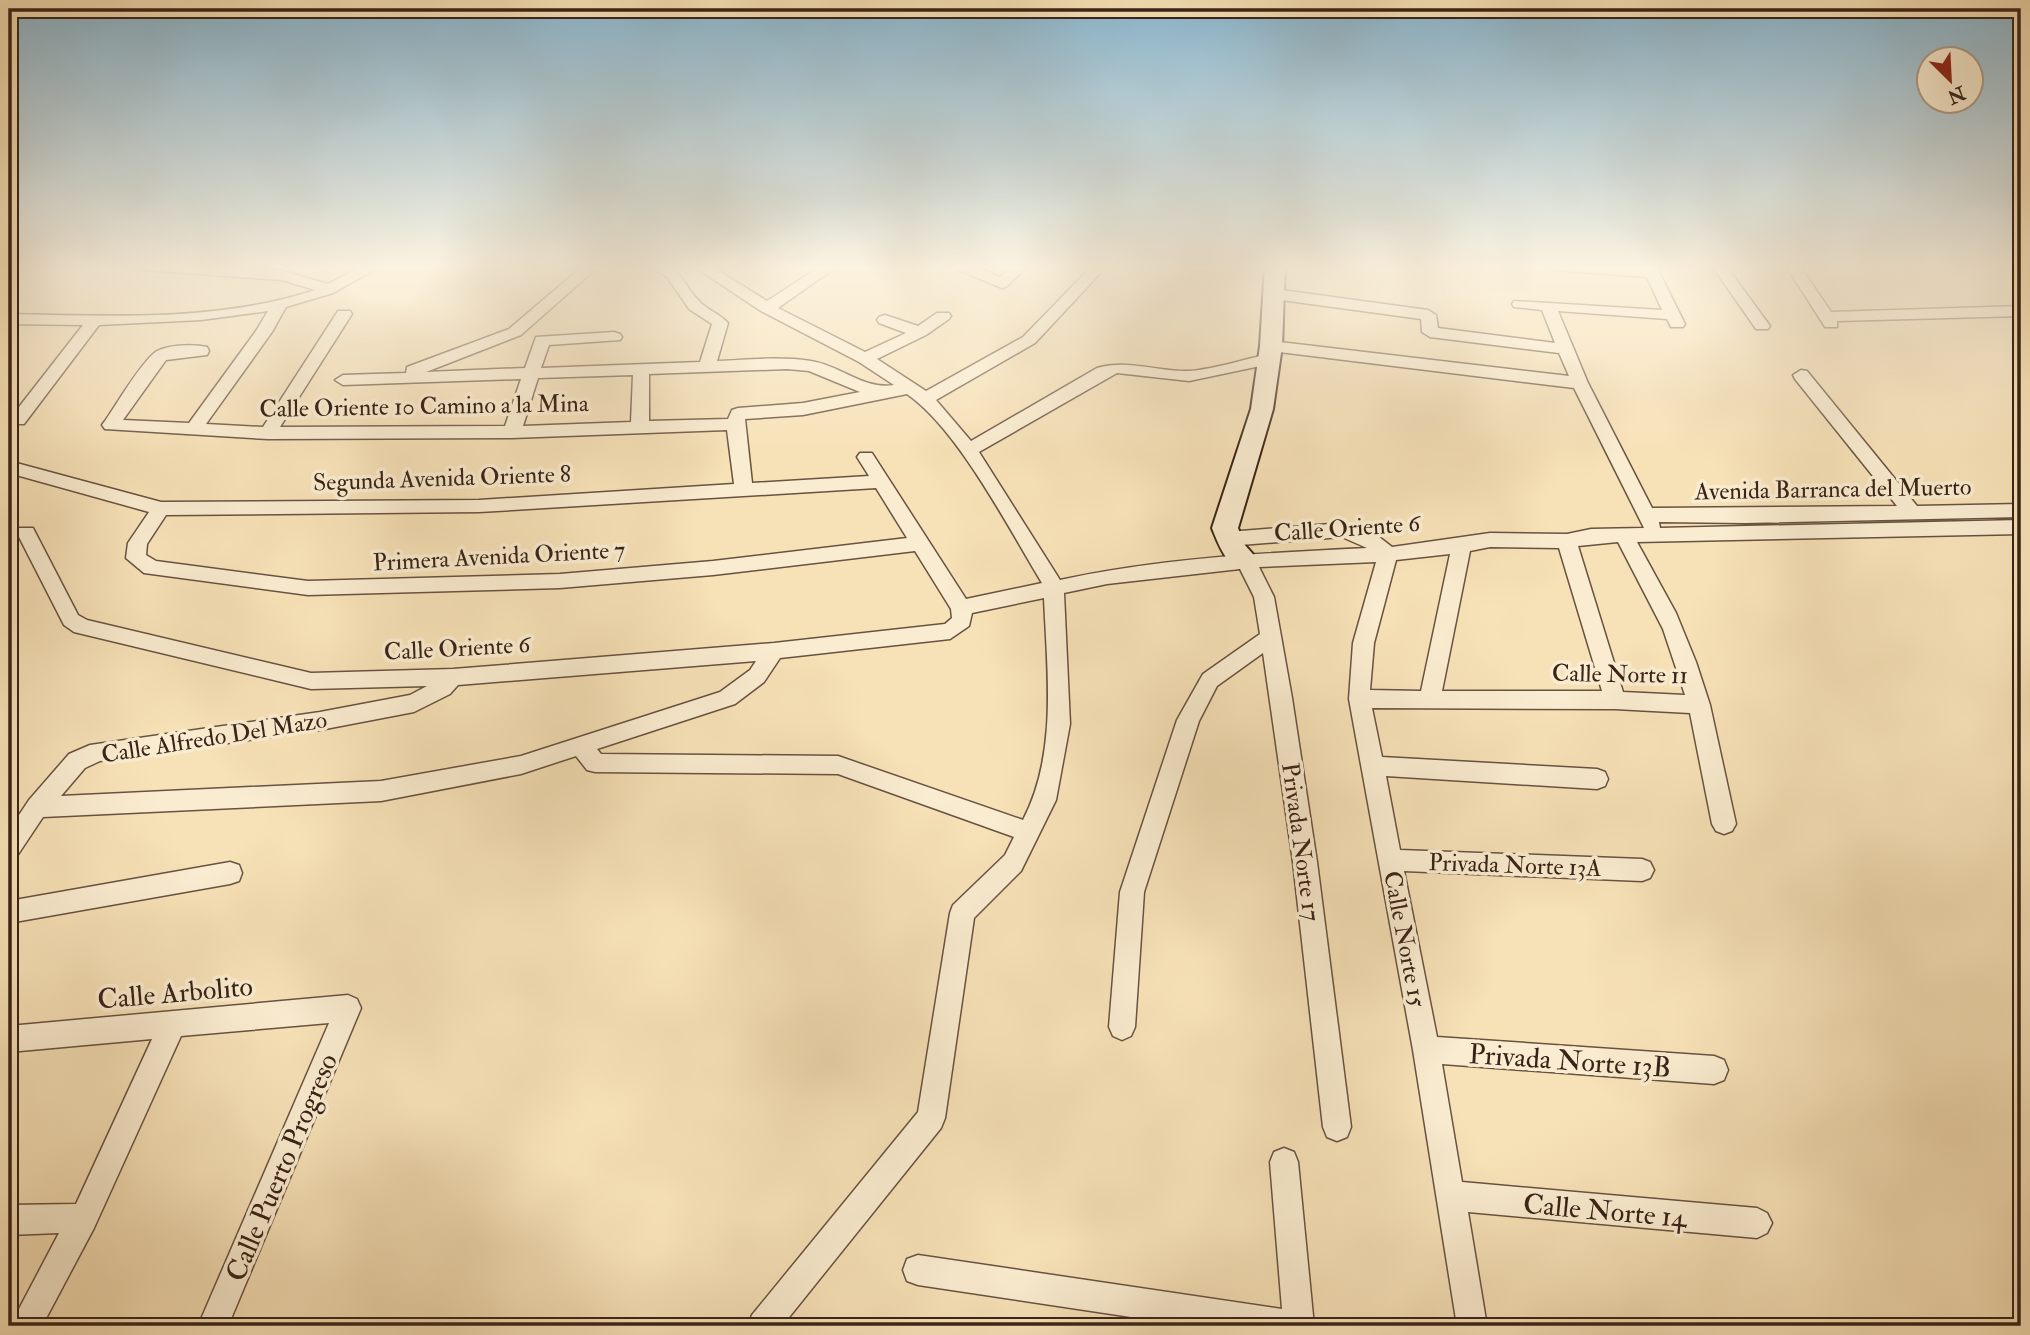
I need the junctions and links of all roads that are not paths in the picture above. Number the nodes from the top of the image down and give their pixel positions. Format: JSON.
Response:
{"nodes":[{"id":1,"x":89,"y":328,"type":"edge"},
{"id":2,"x":266,"y":328,"type":"edge"},
{"id":3,"x":335,"y":328,"type":"edge"},
{"id":4,"x":518,"y":328,"type":"edge"},
{"id":5,"x":718,"y":328,"type":"edge"},
{"id":6,"x":807,"y":328,"type":"edge"},
{"id":7,"x":909,"y":328,"type":"edge"},
{"id":8,"x":925,"y":328,"type":"edge"},
{"id":9,"x":1039,"y":328,"type":"edge"},
{"id":10,"x":1272,"y":328,"type":"edge"},
{"id":11,"x":1430,"y":328,"type":"edge"},
{"id":12,"x":1557,"y":328,"type":"edge"},
{"id":13,"x":919,"y":332,"type":"junction"},
{"id":14,"x":614,"y":337,"type":"dead end"},
{"id":15,"x":1566,"y":349,"type":"junction"},
{"id":16,"x":201,"y":351,"type":"dead end"},
{"id":17,"x":1271,"y":353,"type":"junction"},
{"id":18,"x":865,"y":358,"type":"junction"},
{"id":19,"x":707,"y":366,"type":"junction"},
{"id":20,"x":641,"y":368,"type":"junction"},
{"id":21,"x":530,"y":373,"type":"junction"},
{"id":22,"x":1801,"y":375,"type":"dead end"},
{"id":23,"x":395,"y":378,"type":"junction"},
{"id":24,"x":343,"y":380,"type":"dead end"},
{"id":25,"x":1580,"y":383,"type":"junction"},
{"id":26,"x":886,"y":392,"type":"junction"},
{"id":27,"x":919,"y":394,"type":"junction"},
{"id":28,"x":740,"y":418,"type":"junction"},
{"id":29,"x":18,"y":420,"type":"dead end"},
{"id":30,"x":640,"y":427,"type":"junction"},
{"id":31,"x":193,"y":430,"type":"junction"},
{"id":32,"x":512,"y":432,"type":"junction"},
{"id":33,"x":268,"y":433,"type":"junction"},
{"id":34,"x":969,"y":450,"type":"junction"},
{"id":35,"x":866,"y":457,"type":"dead end"},
{"id":36,"x":9,"y":467,"type":"edge"},
{"id":37,"x":883,"y":481,"type":"junction"},
{"id":38,"x":744,"y":488,"type":"junction"},
{"id":39,"x":161,"y":509,"type":"junction"},
{"id":40,"x":2021,"y":510,"type":"edge"},
{"id":41,"x":1912,"y":512,"type":"junction"},
{"id":42,"x":1646,"y":515,"type":"junction"},
{"id":43,"x":1742,"y":525,"type":"junction"},
{"id":44,"x":2021,"y":527,"type":"edge"},
{"id":45,"x":26,"y":533,"type":"dead end"},
{"id":46,"x":1657,"y":535,"type":"junction"},
{"id":47,"x":1624,"y":536,"type":"junction"},
{"id":48,"x":1228,"y":539,"type":"junction"},
{"id":49,"x":1567,"y":541,"type":"junction"},
{"id":50,"x":922,"y":543,"type":"junction"},
{"id":51,"x":1461,"y":546,"type":"junction"},
{"id":52,"x":1388,"y":554,"type":"junction"},
{"id":53,"x":1246,"y":561,"type":"junction"},
{"id":54,"x":1054,"y":586,"type":"junction"},
{"id":55,"x":961,"y":608,"type":"junction"},
{"id":56,"x":1271,"y":637,"type":"junction"},
{"id":57,"x":774,"y":651,"type":"junction"},
{"id":58,"x":453,"y":677,"type":"junction"},
{"id":59,"x":1430,"y":698,"type":"junction"},
{"id":60,"x":1360,"y":699,"type":"junction"},
{"id":61,"x":1615,"y":700,"type":"junction"},
{"id":62,"x":1699,"y":705,"type":"junction"},
{"id":63,"x":581,"y":746,"type":"junction"},
{"id":64,"x":1372,"y":766,"type":"junction"},
{"id":65,"x":1597,"y":779,"type":"dead end"},
{"id":66,"x":37,"y":807,"type":"junction"},
{"id":67,"x":1724,"y":824,"type":"dead end"},
{"id":68,"x":1028,"y":832,"type":"junction"},
{"id":69,"x":9,"y":849,"type":"edge"},
{"id":70,"x":1389,"y":860,"type":"junction"},
{"id":71,"x":1642,"y":870,"type":"dead end"},
{"id":72,"x":230,"y":873,"type":"dead end"},
{"id":73,"x":9,"y":912,"type":"edge"},
{"id":74,"x":348,"y":1008,"type":"joint"},
{"id":75,"x":173,"y":1024,"type":"junction"},
{"id":76,"x":1122,"y":1027,"type":"dead end"},
{"id":77,"x":9,"y":1039,"type":"edge"},
{"id":78,"x":1426,"y":1049,"type":"junction"},
{"id":79,"x":1714,"y":1070,"type":"dead end"},
{"id":80,"x":1336,"y":1127,"type":"dead end"},
{"id":81,"x":1284,"y":1162,"type":"dead end"},
{"id":82,"x":1452,"y":1196,"type":"junction"},
{"id":83,"x":84,"y":1219,"type":"junction"},
{"id":84,"x":9,"y":1220,"type":"edge"},
{"id":85,"x":1757,"y":1223,"type":"dead end"},
{"id":86,"x":918,"y":1270,"type":"dead end"},
{"id":87,"x":25,"y":1326,"type":"edge"},
{"id":88,"x":213,"y":1326,"type":"edge"},
{"id":89,"x":763,"y":1326,"type":"edge"},
{"id":90,"x":1291,"y":1326,"type":"edge"},
{"id":91,"x":1298,"y":1326,"type":"edge"},
{"id":92,"x":1472,"y":1326,"type":"edge"}],
"edges":[{"from":1,"to":29,"type":"street"},
{"from":2,"to":31,"type":"street"},
{"from":3,"to":33,"type":"street"},
{"from":4,"to":23,"type":"street"},
{"from":5,"to":19,"type":"street"},
{"from":6,"to":18,"type":"street"},
{"from":7,"to":13,"type":"street"},
{"from":8,"to":13,"type":"street"},
{"from":9,"to":27,"type":"street"},
{"from":10,"to":17,"type":"main road"},
{"from":11,"to":15,"type":"street"},
{"from":12,"to":15,"type":"street"},
{"from":13,"to":18,"type":"street"},
{"from":14,"to":21,"type":"street"},
{"from":15,"to":25,"type":"street"},
{"from":16,"to":31,"type":"street","name":"Calle Oriente 10 Camino a la Mina"},
{"from":17,"to":25,"type":"street"},
{"from":17,"to":34,"type":"street"},
{"from":17,"to":48,"type":"main road"},
{"from":18,"to":27,"type":"street"},
{"from":19,"to":20,"type":"street"},
{"from":19,"to":26,"type":"street"},
{"from":20,"to":21,"type":"street"},
{"from":20,"to":30,"type":"street"},
{"from":21,"to":23,"type":"street"},
{"from":21,"to":32,"type":"street"},
{"from":22,"to":41,"type":"street"},
{"from":23,"to":24,"type":"street"},
{"from":25,"to":42,"type":"street"},
{"from":26,"to":27,"type":"street","name":"Calle Oriente 10 Camino a la Mina"},
{"from":26,"to":28,"type":"street","name":"Calle Oriente 10 Camino a la Mina"},
{"from":27,"to":34,"type":"street"},
{"from":28,"to":30,"type":"street","name":"Calle Oriente 10 Camino a la Mina"},
{"from":28,"to":38,"type":"street"},
{"from":30,"to":32,"type":"street","name":"Calle Oriente 10 Camino a la Mina"},
{"from":31,"to":33,"type":"street","name":"Calle Oriente 10 Camino a la Mina"},
{"from":32,"to":33,"type":"street","name":"Calle Oriente 10 Camino a la Mina"},
{"from":34,"to":54,"type":"street"},
{"from":35,"to":37,"type":"street"},
{"from":36,"to":39,"type":"street","name":"Segunda Avenida Oriente 8"},
{"from":37,"to":38,"type":"street","name":"Segunda Avenida Oriente 8"},
{"from":37,"to":50,"type":"street"},
{"from":38,"to":39,"type":"street","name":"Segunda Avenida Oriente 8"},
{"from":39,"to":50,"type":"street","name":"Primera Avenida Oriente 7"},
{"from":40,"to":41,"type":"street","name":"Avenida Barranca del Muerto"},
{"from":41,"to":43,"type":"street","name":"Avenida Barranca del Muerto"},
{"from":42,"to":43,"type":"street","name":"Avenida Barranca del Muerto"},
{"from":42,"to":46,"type":"street"},
{"from":43,"to":44,"type":"street"},
{"from":43,"to":46,"type":"street","name":"Calle Oriente 6"},
{"from":45,"to":58,"type":"street","name":"Calle Oriente 6"},
{"from":46,"to":47,"type":"street","name":"Calle Oriente 6"},
{"from":47,"to":49,"type":"street","name":"Calle Oriente 6"},
{"from":47,"to":62,"type":"street","name":"Calle Norte 11"},
{"from":48,"to":52,"type":"street"},
{"from":48,"to":53,"type":"main road"},
{"from":49,"to":51,"type":"street","name":"Calle Oriente 6"},
{"from":49,"to":61,"type":"street"},
{"from":50,"to":55,"type":"street"},
{"from":51,"to":52,"type":"street","name":"Calle Oriente 6"},
{"from":51,"to":59,"type":"street"},
{"from":52,"to":53,"type":"street","name":"Calle Oriente 6"},
{"from":52,"to":60,"type":"street","name":"Calle Norte 15"},
{"from":53,"to":54,"type":"street","name":"Calle Oriente 6"},
{"from":53,"to":56,"type":"street","name":"Privada Norte 17"},
{"from":54,"to":55,"type":"street","name":"Calle Oriente 6"},
{"from":54,"to":68,"type":"street"},
{"from":55,"to":57,"type":"street","name":"Calle Oriente 6"},
{"from":56,"to":76,"type":"street"},
{"from":56,"to":80,"type":"street","name":"Privada Norte 17"},
{"from":57,"to":58,"type":"street","name":"Calle Oriente 6"},
{"from":57,"to":63,"type":"street"},
{"from":58,"to":66,"type":"street","name":"Calle Alfredo Del Mazo"},
{"from":59,"to":60,"type":"street","name":"Calle Norte 11"},
{"from":59,"to":61,"type":"street","name":"Calle Norte 11"},
{"from":60,"to":64,"type":"street","name":"Calle Norte 15"},
{"from":61,"to":62,"type":"street","name":"Calle Norte 11"},
{"from":62,"to":67,"type":"street"},
{"from":63,"to":66,"type":"street"},
{"from":63,"to":68,"type":"street"},
{"from":64,"to":65,"type":"street"},
{"from":64,"to":70,"type":"street","name":"Calle Norte 15"},
{"from":66,"to":69,"type":"street","name":"Calle Alfredo Del Mazo"},
{"from":68,"to":89,"type":"street"},
{"from":70,"to":71,"type":"street","name":"Privada Norte 13A"},
{"from":70,"to":78,"type":"street","name":"Calle Norte 15"},
{"from":72,"to":73,"type":"street"},
{"from":74,"to":75,"type":"street","name":"Calle Arbolito"},
{"from":74,"to":88,"type":"street","name":"Calle Puerto Progreso"},
{"from":75,"to":77,"type":"street","name":"Calle Arbolito"},
{"from":75,"to":83,"type":"street"},
{"from":78,"to":79,"type":"street","name":"Privada Norte 13B"},
{"from":78,"to":82,"type":"street","name":"Calle Norte 15"},
{"from":81,"to":91,"type":"street"},
{"from":82,"to":85,"type":"street","name":"Calle Norte 14"},
{"from":82,"to":92,"type":"street","name":"Calle Norte 15"},
{"from":83,"to":84,"type":"street"},
{"from":83,"to":87,"type":"street"},
{"from":86,"to":90,"type":"street"}]}
